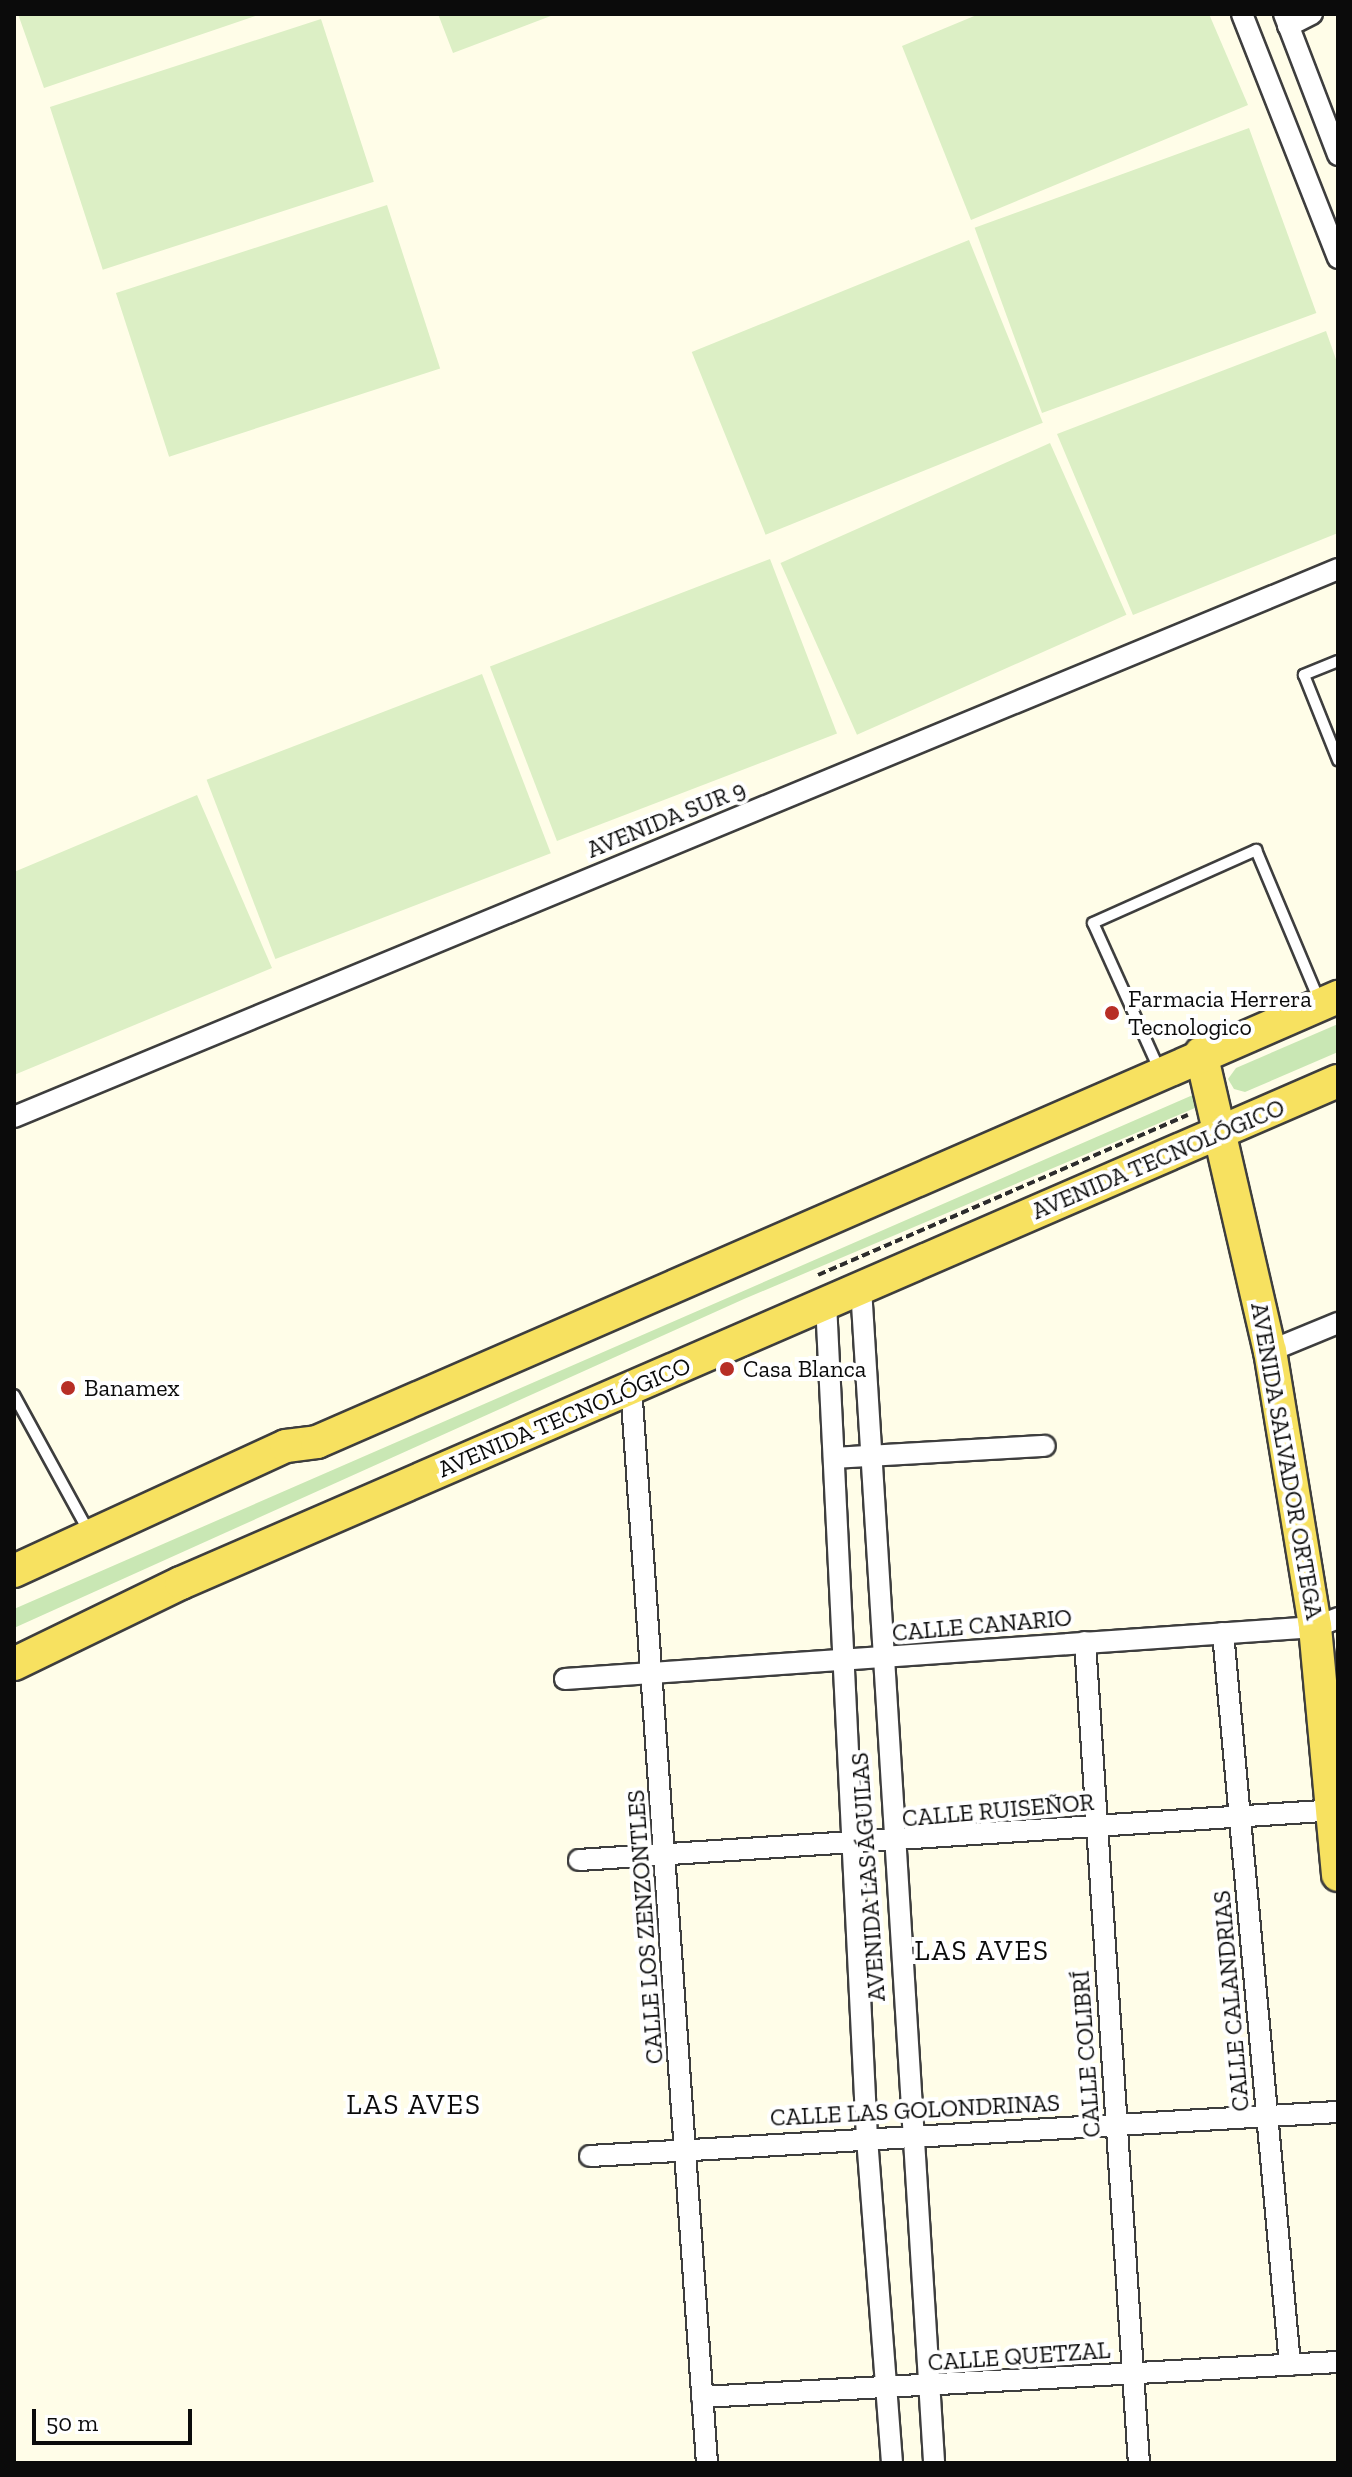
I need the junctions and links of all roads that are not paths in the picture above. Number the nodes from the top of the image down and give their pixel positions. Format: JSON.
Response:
{"nodes":[{"id":1,"x":1242,"y":14,"type":"edge"},
{"id":2,"x":1312,"y":14,"type":"edge"},
{"id":3,"x":1286,"y":20,"type":"edge"},
{"id":4,"x":1338,"y":155,"type":"edge"},
{"id":5,"x":1338,"y":258,"type":"edge"},
{"id":6,"x":1338,"y":569,"type":"edge"},
{"id":7,"x":1338,"y":661,"type":"edge"},
{"id":8,"x":1338,"y":760,"type":"edge"},
{"id":9,"x":1330,"y":1000,"type":"edge"},
{"id":10,"x":1201,"y":1053,"type":"junction"},
{"id":11,"x":1160,"y":1071,"type":"junction"},
{"id":12,"x":1330,"y":1082,"type":"edge"},
{"id":13,"x":14,"y":1117,"type":"edge"},
{"id":14,"x":1224,"y":1130,"type":"junction"},
{"id":15,"x":861,"y":1288,"type":"junction"},
{"id":16,"x":826,"y":1303,"type":"junction"},
{"id":17,"x":1338,"y":1323,"type":"edge"},
{"id":18,"x":1270,"y":1351,"type":"junction"},
{"id":19,"x":631,"y":1387,"type":"junction"},
{"id":20,"x":14,"y":1395,"type":"edge"},
{"id":21,"x":317,"y":1442,"type":"junction"},
{"id":22,"x":1045,"y":1446,"type":"dead end"},
{"id":23,"x":870,"y":1456,"type":"junction"},
{"id":24,"x":834,"y":1458,"type":"junction"},
{"id":25,"x":93,"y":1539,"type":"junction"},
{"id":26,"x":14,"y":1571,"type":"edge"},
{"id":27,"x":181,"y":1583,"type":"junction"},
{"id":28,"x":14,"y":1584,"type":"edge"},
{"id":29,"x":1327,"y":1622,"type":"edge"},
{"id":30,"x":1223,"y":1633,"type":"junction"},
{"id":31,"x":1085,"y":1642,"type":"junction"},
{"id":32,"x":14,"y":1652,"type":"edge"},
{"id":33,"x":880,"y":1660,"type":"junction"},
{"id":34,"x":844,"y":1662,"type":"junction"},
{"id":35,"x":14,"y":1664,"type":"edge"},
{"id":36,"x":653,"y":1673,"type":"junction"},
{"id":37,"x":565,"y":1679,"type":"dead end"},
{"id":38,"x":1336,"y":1811,"type":"edge"},
{"id":39,"x":1240,"y":1819,"type":"junction"},
{"id":40,"x":1096,"y":1828,"type":"junction"},
{"id":41,"x":891,"y":1845,"type":"junction"},
{"id":42,"x":856,"y":1846,"type":"junction"},
{"id":43,"x":666,"y":1853,"type":"junction"},
{"id":44,"x":579,"y":1860,"type":"dead end"},
{"id":45,"x":1338,"y":1875,"type":"edge"},
{"id":46,"x":1338,"y":2112,"type":"edge"},
{"id":47,"x":1267,"y":2116,"type":"junction"},
{"id":48,"x":1116,"y":2125,"type":"junction"},
{"id":49,"x":912,"y":2135,"type":"junction"},
{"id":50,"x":867,"y":2138,"type":"junction"},
{"id":51,"x":688,"y":2150,"type":"junction"},
{"id":52,"x":590,"y":2156,"type":"dead end"},
{"id":53,"x":1338,"y":2362,"type":"edge"},
{"id":54,"x":1290,"y":2365,"type":"junction"},
{"id":55,"x":1133,"y":2375,"type":"junction"},
{"id":56,"x":927,"y":2388,"type":"junction"},
{"id":57,"x":885,"y":2390,"type":"junction"},
{"id":58,"x":702,"y":2397,"type":"junction"},
{"id":59,"x":707,"y":2463,"type":"edge"},
{"id":60,"x":892,"y":2463,"type":"edge"},
{"id":61,"x":934,"y":2463,"type":"edge"},
{"id":62,"x":1139,"y":2463,"type":"edge"}],
"edges":[{"from":1,"to":5,"type":"street"},
{"from":2,"to":3,"type":"street"},
{"from":3,"to":4,"type":"street"},
{"from":6,"to":13,"type":"street","name":"AVENIDA SUR 9"},
{"from":7,"to":8,"type":"lane"},
{"from":9,"to":10,"type":"main road"},
{"from":9,"to":11,"type":"lane"},
{"from":10,"to":11,"type":"main road"},
{"from":10,"to":14,"type":"main road","name":"AVENIDA SALVADOR ORTEGA"},
{"from":11,"to":21,"type":"main road"},
{"from":12,"to":14,"type":"main road","name":"AVENIDA TECNOLÓGICO"},
{"from":14,"to":15,"type":"main road","name":"AVENIDA TECNOLÓGICO"},
{"from":14,"to":18,"type":"main road","name":"AVENIDA SALVADOR ORTEGA"},
{"from":15,"to":16,"type":"main road","name":"AVENIDA TECNOLÓGICO"},
{"from":15,"to":23,"type":"street","name":"AVENIDA LAS ÁGUILAS"},
{"from":16,"to":19,"type":"main road","name":"AVENIDA TECNOLÓGICO"},
{"from":16,"to":24,"type":"street","name":"AVENIDA LAS ÁGUILAS"},
{"from":17,"to":18,"type":"street"},
{"from":18,"to":29,"type":"main road","name":"AVENIDA SALVADOR ORTEGA"},
{"from":19,"to":27,"type":"main road","name":"AVENIDA TECNOLÓGICO"},
{"from":19,"to":36,"type":"street","name":"CALLE LOS ZENZONTLES"},
{"from":20,"to":25,"type":"lane"},
{"from":21,"to":25,"type":"main road"},
{"from":21,"to":28,"type":"main road"},
{"from":22,"to":23,"type":"street"},
{"from":23,"to":24,"type":"street"},
{"from":23,"to":33,"type":"street","name":"AVENIDA LAS ÁGUILAS"},
{"from":24,"to":34,"type":"street","name":"AVENIDA LAS ÁGUILAS"},
{"from":25,"to":26,"type":"main road"},
{"from":27,"to":32,"type":"main road"},
{"from":27,"to":35,"type":"main road","name":"AVENIDA TECNOLÓGICO"},
{"from":29,"to":30,"type":"street","name":"CALLE CANARIO"},
{"from":29,"to":38,"type":"main road","name":"AVENIDA SALVADOR ORTEGA"},
{"from":30,"to":31,"type":"street","name":"CALLE CANARIO"},
{"from":30,"to":39,"type":"street","name":"CALLE CALANDRIAS"},
{"from":31,"to":33,"type":"street","name":"CALLE CANARIO"},
{"from":31,"to":40,"type":"street","name":"CALLE COLIBRÍ"},
{"from":33,"to":34,"type":"street","name":"CALLE CANARIO"},
{"from":33,"to":41,"type":"street","name":"AVENIDA LAS ÁGUILAS"},
{"from":34,"to":36,"type":"street","name":"CALLE CANARIO"},
{"from":34,"to":42,"type":"street","name":"AVENIDA LAS ÁGUILAS"},
{"from":36,"to":37,"type":"street","name":"CALLE CANARIO"},
{"from":36,"to":43,"type":"street","name":"CALLE LOS ZENZONTLES"},
{"from":38,"to":39,"type":"street","name":"CALLE RUISEÑOR"},
{"from":38,"to":45,"type":"main road","name":"AVENIDA SALVADOR ORTEGA"},
{"from":39,"to":40,"type":"street","name":"CALLE RUISEÑOR"},
{"from":39,"to":47,"type":"street","name":"CALLE CALANDRIAS"},
{"from":40,"to":41,"type":"street","name":"CALLE RUISEÑOR"},
{"from":40,"to":48,"type":"street","name":"CALLE COLIBRÍ"},
{"from":41,"to":42,"type":"street","name":"CALLE RUISEÑOR"},
{"from":41,"to":49,"type":"street","name":"AVENIDA LAS ÁGUILAS"},
{"from":42,"to":43,"type":"street","name":"CALLE RUISEÑOR"},
{"from":42,"to":50,"type":"street","name":"AVENIDA LAS ÁGUILAS"},
{"from":43,"to":44,"type":"street","name":"CALLE RUISEÑOR"},
{"from":43,"to":51,"type":"street","name":"CALLE LOS ZENZONTLES"},
{"from":46,"to":47,"type":"street","name":"CALLE LAS GOLONDRINAS"},
{"from":47,"to":48,"type":"street","name":"CALLE LAS GOLONDRINAS"},
{"from":47,"to":54,"type":"street","name":"CALLE CALANDRIAS"},
{"from":48,"to":49,"type":"street","name":"CALLE LAS GOLONDRINAS"},
{"from":48,"to":55,"type":"street","name":"CALLE COLIBRÍ"},
{"from":49,"to":50,"type":"street","name":"CALLE LAS GOLONDRINAS"},
{"from":49,"to":56,"type":"street","name":"AVENIDA LAS ÁGUILAS"},
{"from":50,"to":51,"type":"street","name":"CALLE LAS GOLONDRINAS"},
{"from":50,"to":57,"type":"street","name":"AVENIDA LAS ÁGUILAS"},
{"from":51,"to":52,"type":"street","name":"CALLE LAS GOLONDRINAS"},
{"from":51,"to":58,"type":"street","name":"CALLE LOS ZENZONTLES"},
{"from":53,"to":54,"type":"street","name":"CALLE QUETZAL"},
{"from":54,"to":55,"type":"street","name":"CALLE QUETZAL"},
{"from":55,"to":56,"type":"street","name":"CALLE QUETZAL"},
{"from":55,"to":62,"type":"street","name":"CALLE COLIBRÍ"},
{"from":56,"to":57,"type":"street","name":"CALLE QUETZAL"},
{"from":56,"to":61,"type":"street","name":"AVENIDA LAS ÁGUILAS"},
{"from":57,"to":58,"type":"street","name":"CALLE QUETZAL"},
{"from":57,"to":60,"type":"street","name":"AVENIDA LAS ÁGUILAS"},
{"from":58,"to":59,"type":"street","name":"CALLE LOS ZENZONTLES"}]}
